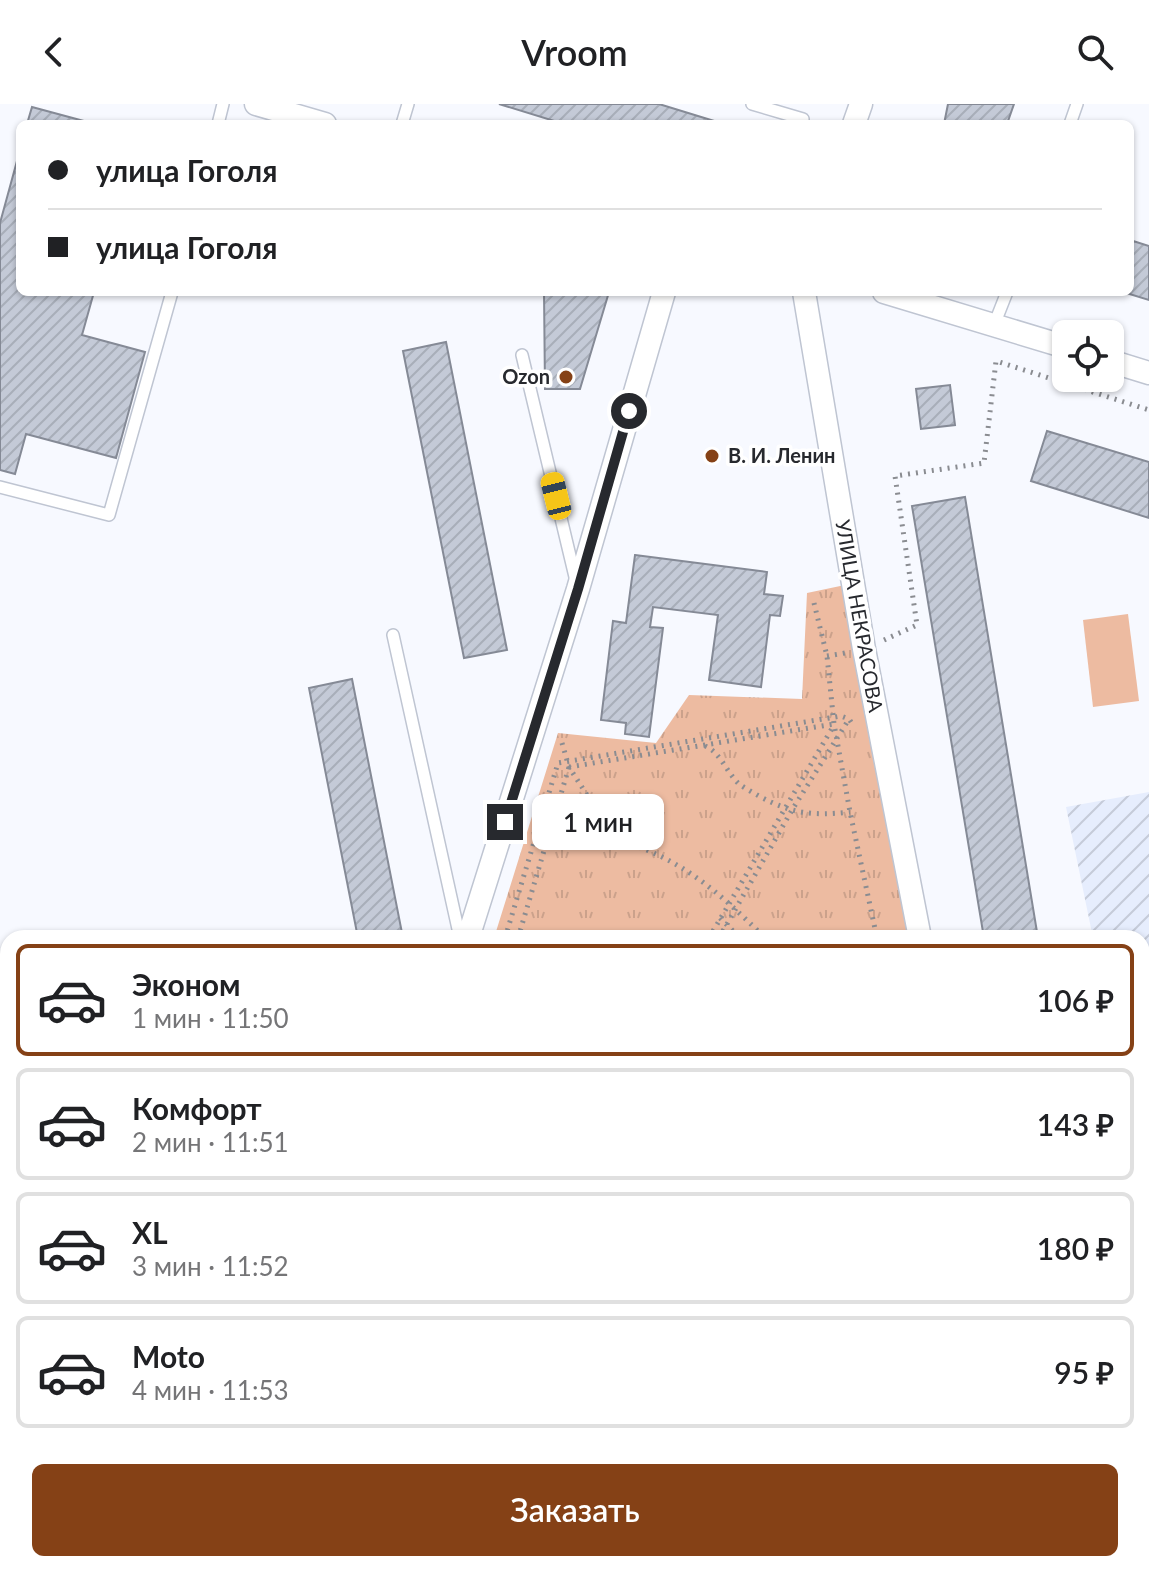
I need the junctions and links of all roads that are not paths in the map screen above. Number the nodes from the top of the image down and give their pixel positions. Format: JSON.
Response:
{"nodes":[{"id":1,"x":256,"y":104,"type":"edge"},
{"id":2,"x":752,"y":104,"type":"edge"},
{"id":3,"x":803,"y":119,"type":"dead end"},
{"id":4,"x":311,"y":120,"type":"edge"},
{"id":5,"x":171,"y":296,"type":"edge"},
{"id":6,"x":663,"y":296,"type":"edge"},
{"id":7,"x":805,"y":296,"type":"edge"},
{"id":8,"x":897,"y":296,"type":"edge"},
{"id":9,"x":1005,"y":296,"type":"edge"},
{"id":10,"x":994,"y":325,"type":"junction"},
{"id":11,"x":1052,"y":343,"type":"edge"},
{"id":12,"x":522,"y":355,"type":"dead end"},
{"id":13,"x":1124,"y":365,"type":"edge"},
{"id":14,"x":1149,"y":373,"type":"edge"},
{"id":15,"x":0,"y":487,"type":"edge"},
{"id":16,"x":578,"y":589,"type":"junction"},
{"id":17,"x":393,"y":635,"type":"dead end"},
{"id":18,"x":458,"y":930,"type":"edge"},
{"id":19,"x":471,"y":930,"type":"edge"},
{"id":20,"x":918,"y":930,"type":"edge"}],
"edges":[{"from":1,"to":4,"type":"street"},
{"from":2,"to":3,"type":"lane"},
{"from":5,"to":15,"type":"lane"},
{"from":6,"to":16,"type":"street"},
{"from":7,"to":20,"type":"street","name":"УЛИЦА НЕКРАСОВА"},
{"from":8,"to":10,"type":"street"},
{"from":9,"to":10,"type":"lane"},
{"from":10,"to":11,"type":"street"},
{"from":12,"to":16,"type":"lane"},
{"from":13,"to":14,"type":"street"},
{"from":16,"to":19,"type":"street"},
{"from":17,"to":18,"type":"lane"}]}
